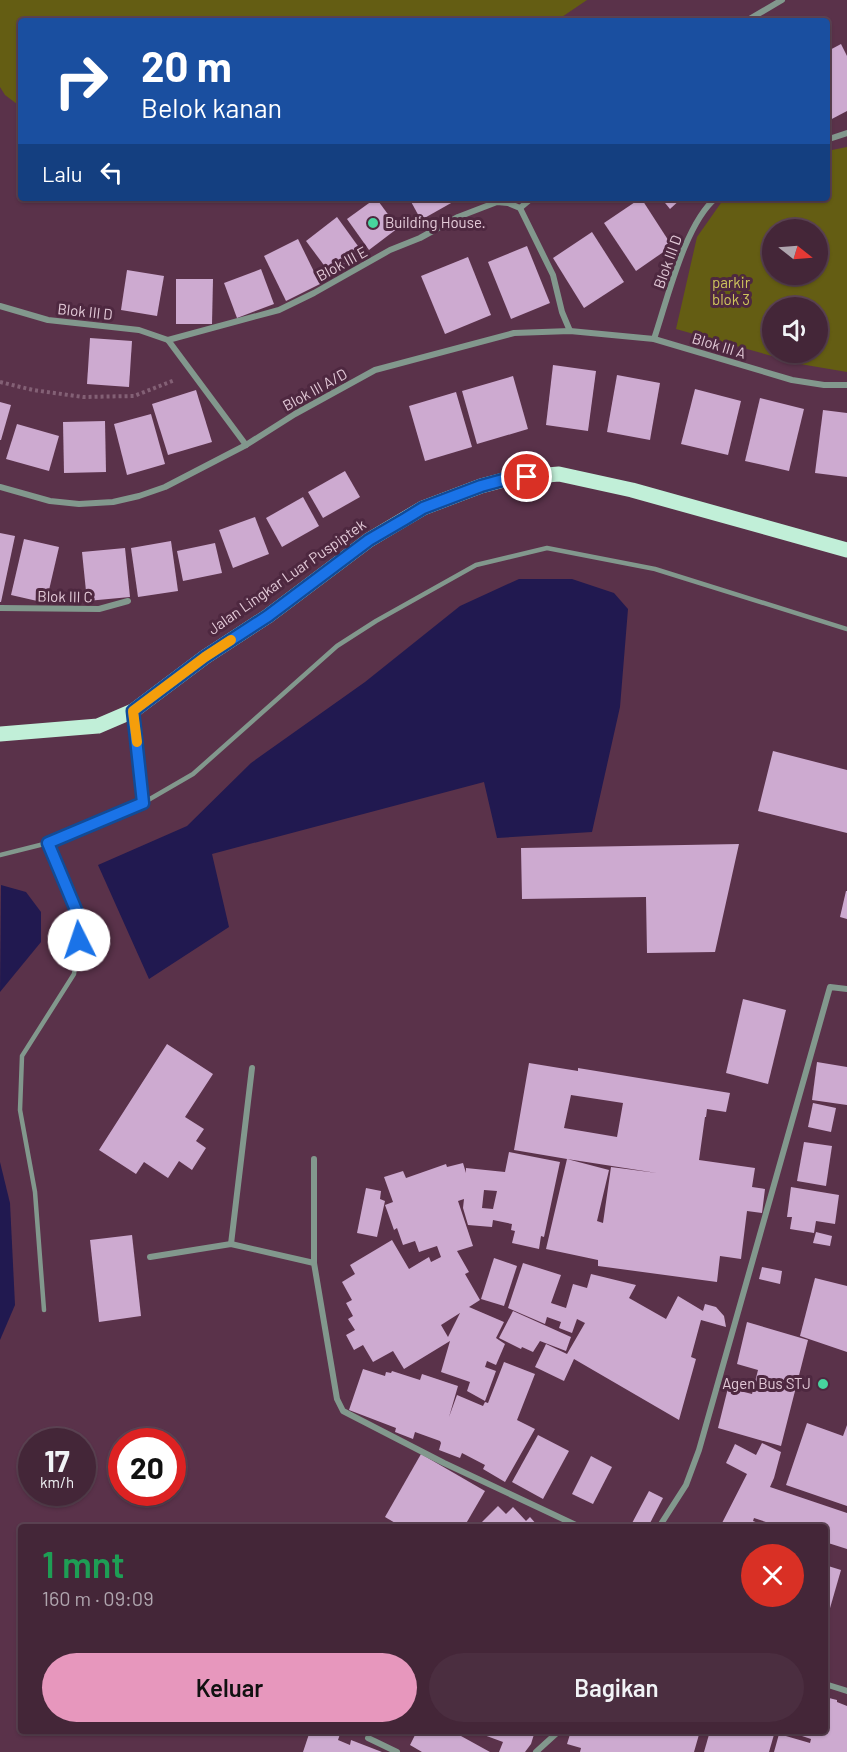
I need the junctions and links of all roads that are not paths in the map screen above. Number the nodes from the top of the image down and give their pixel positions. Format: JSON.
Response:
{"nodes":[{"id":1,"x":782,"y":0,"type":"edge"},
{"id":2,"x":751,"y":18,"type":"edge"},
{"id":3,"x":847,"y":133,"type":"edge"},
{"id":4,"x":830,"y":139,"type":"edge"},
{"id":5,"x":528,"y":201,"type":"edge"},
{"id":6,"x":713,"y":201,"type":"edge"},
{"id":7,"x":520,"y":208,"type":"junction"},
{"id":8,"x":0,"y":306,"type":"edge"},
{"id":9,"x":570,"y":331,"type":"junction"},
{"id":10,"x":654,"y":339,"type":"junction"},
{"id":11,"x":168,"y":340,"type":"junction"},
{"id":12,"x":847,"y":385,"type":"edge"},
{"id":13,"x":246,"y":445,"type":"junction"},
{"id":14,"x":0,"y":487,"type":"edge"},
{"id":15,"x":847,"y":550,"type":"edge"},
{"id":16,"x":128,"y":601,"type":"dead end"},
{"id":17,"x":0,"y":608,"type":"edge"},
{"id":18,"x":847,"y":629,"type":"edge"},
{"id":19,"x":133,"y":711,"type":"junction"},
{"id":20,"x":0,"y":734,"type":"edge"},
{"id":21,"x":143,"y":803,"type":"junction"},
{"id":22,"x":48,"y":843,"type":"junction"},
{"id":23,"x":0,"y":855,"type":"edge"},
{"id":24,"x":847,"y":989,"type":"edge"},
{"id":25,"x":252,"y":1068,"type":"dead end"},
{"id":26,"x":314,"y":1159,"type":"dead end"},
{"id":27,"x":231,"y":1244,"type":"junction"},
{"id":28,"x":150,"y":1257,"type":"dead end"},
{"id":29,"x":314,"y":1263,"type":"junction"},
{"id":30,"x":44,"y":1310,"type":"dead end"},
{"id":31,"x":574,"y":1524,"type":"edge"},
{"id":32,"x":661,"y":1524,"type":"edge"},
{"id":33,"x":828,"y":1685,"type":"edge"},
{"id":34,"x":847,"y":1691,"type":"edge"},
{"id":35,"x":556,"y":1734,"type":"edge"},
{"id":36,"x":368,"y":1738,"type":"dead end"},
{"id":37,"x":397,"y":1752,"type":"edge"},
{"id":38,"x":536,"y":1752,"type":"edge"}],
"edges":[{"from":1,"to":2,"type":"street"},
{"from":3,"to":4,"type":"street"},
{"from":5,"to":7,"type":"street"},
{"from":6,"to":10,"type":"street","name":"Blok III D"},
{"from":7,"to":9,"type":"street"},
{"from":7,"to":11,"type":"street","name":"Blok III E"},
{"from":8,"to":11,"type":"street","name":"Blok III D"},
{"from":9,"to":10,"type":"street","name":"Blok III A/D"},
{"from":9,"to":13,"type":"street","name":"Blok III A/D"},
{"from":10,"to":12,"type":"street","name":"Blok III A"},
{"from":11,"to":13,"type":"street"},
{"from":13,"to":14,"type":"street","name":"Blok III A/D"},
{"from":15,"to":19,"type":"main road","name":"Jalan Lingkar Luar Puspiptek"},
{"from":16,"to":17,"type":"street","name":"Blok III C"},
{"from":18,"to":21,"type":"lane"},
{"from":19,"to":20,"type":"main road","name":"Jalan Lingkar Luar Puspiptek"},
{"from":19,"to":21,"type":"lane"},
{"from":21,"to":22,"type":"lane"},
{"from":22,"to":23,"type":"lane"},
{"from":22,"to":30,"type":"lane"},
{"from":24,"to":32,"type":"street"},
{"from":25,"to":27,"type":"street"},
{"from":26,"to":29,"type":"street"},
{"from":27,"to":28,"type":"street"},
{"from":27,"to":29,"type":"street"},
{"from":29,"to":31,"type":"street"},
{"from":33,"to":34,"type":"street"},
{"from":35,"to":38,"type":"street"},
{"from":36,"to":37,"type":"street"}]}
